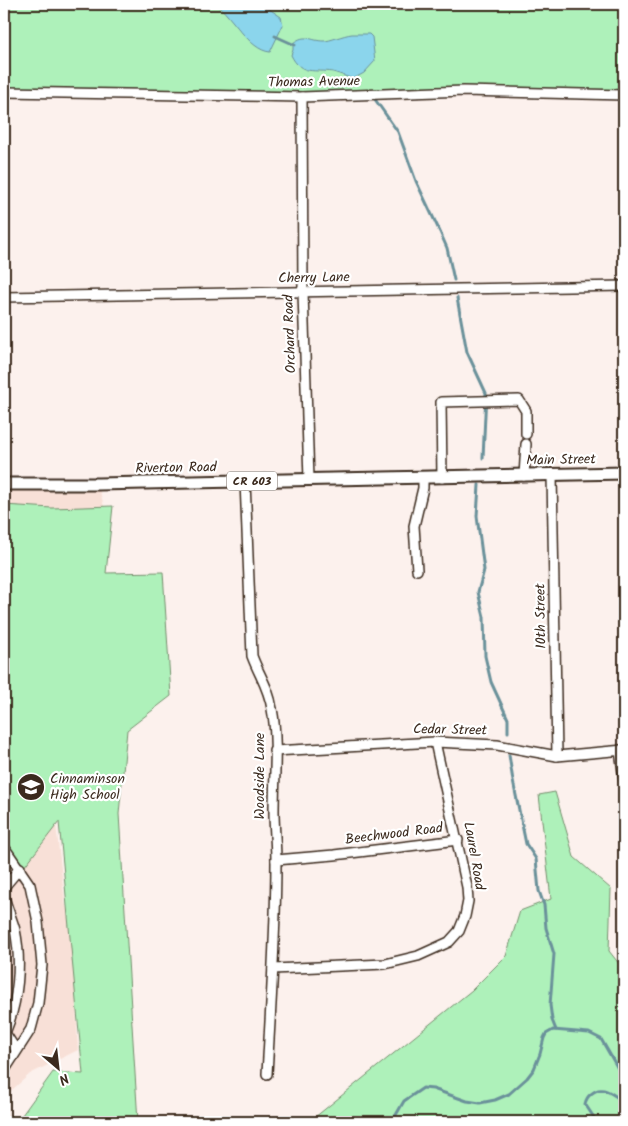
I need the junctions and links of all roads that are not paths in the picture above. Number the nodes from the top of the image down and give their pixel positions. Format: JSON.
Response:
{"nodes":[{"id":1,"x":4,"y":92,"type":"edge"},
{"id":2,"x":624,"y":95,"type":"edge"},
{"id":3,"x":302,"y":97,"type":"junction"},
{"id":4,"x":624,"y":286,"type":"edge"},
{"id":5,"x":303,"y":292,"type":"junction"},
{"id":6,"x":4,"y":297,"type":"edge"},
{"id":7,"x":526,"y":434,"type":"dead end"},
{"id":8,"x":526,"y":444,"type":"dead end"},
{"id":9,"x":624,"y":474,"type":"edge"},
{"id":10,"x":552,"y":475,"type":"junction"},
{"id":11,"x":499,"y":476,"type":"joint"},
{"id":12,"x":524,"y":476,"type":"junction"},
{"id":13,"x":423,"y":478,"type":"junction"},
{"id":14,"x":442,"y":478,"type":"junction"},
{"id":15,"x":308,"y":480,"type":"junction"},
{"id":16,"x":245,"y":481,"type":"junction"},
{"id":17,"x":4,"y":484,"type":"edge"},
{"id":18,"x":417,"y":570,"type":"dead end"},
{"id":19,"x":435,"y":742,"type":"junction"},
{"id":20,"x":622,"y":750,"type":"edge"},
{"id":21,"x":274,"y":751,"type":"junction"},
{"id":22,"x":557,"y":756,"type":"junction"},
{"id":23,"x":624,"y":780,"type":"edge"},
{"id":24,"x":458,"y":840,"type":"junction"},
{"id":25,"x":4,"y":847,"type":"edge"},
{"id":26,"x":7,"y":857,"type":"edge"},
{"id":27,"x":276,"y":860,"type":"junction"},
{"id":28,"x":20,"y":868,"type":"junction"},
{"id":29,"x":4,"y":887,"type":"edge"},
{"id":30,"x":4,"y":897,"type":"edge"},
{"id":31,"x":273,"y":970,"type":"junction"},
{"id":32,"x":16,"y":1050,"type":"junction"},
{"id":33,"x":4,"y":1071,"type":"edge"},
{"id":34,"x":267,"y":1074,"type":"dead end"}],
"edges":[{"from":1,"to":3,"type":"street","name":"Thomas Avenue"},
{"from":2,"to":3,"type":"street","name":"Thomas Avenue"},
{"from":3,"to":5,"type":"street","name":"Orchard Road"},
{"from":4,"to":5,"type":"street","name":"Cherry Lane"},
{"from":5,"to":6,"type":"street","name":"Cherry Lane"},
{"from":5,"to":15,"type":"street","name":"Orchard Road"},
{"from":7,"to":14,"type":"street"},
{"from":8,"to":12,"type":"street"},
{"from":9,"to":10,"type":"main road","name":"Main Street","number":"CR 603"},
{"from":10,"to":12,"type":"main road","name":"Main Street","number":"CR 603"},
{"from":10,"to":22,"type":"street","name":"10th Street"},
{"from":11,"to":12,"type":"main road","name":"Main Street","number":"CR 603"},
{"from":11,"to":14,"type":"main road","name":"Riverton Road","number":"CR 603"},
{"from":13,"to":14,"type":"main road","name":"Riverton Road","number":"CR 603"},
{"from":13,"to":15,"type":"main road","name":"Riverton Road","number":"CR 603"},
{"from":13,"to":18,"type":"street"},
{"from":15,"to":16,"type":"main road","name":"Riverton Road","number":"CR 603"},
{"from":16,"to":17,"type":"main road","name":"Riverton Road","number":"CR 603"},
{"from":16,"to":21,"type":"street","name":"Woodside Lane"},
{"from":19,"to":21,"type":"street","name":"Cedar Street"},
{"from":19,"to":22,"type":"street","name":"Cedar Street"},
{"from":19,"to":24,"type":"street","name":"Laurel Road"},
{"from":20,"to":22,"type":"street","name":"Cedar Street"},
{"from":20,"to":23,"type":"street"},
{"from":21,"to":27,"type":"street","name":"Woodside Lane"},
{"from":24,"to":27,"type":"street","name":"Beechwood Road"},
{"from":24,"to":31,"type":"street","name":"Laurel Road"},
{"from":25,"to":26,"type":"street"},
{"from":26,"to":28,"type":"street"},
{"from":27,"to":31,"type":"street","name":"Woodside Lane"},
{"from":28,"to":29,"type":"street"},
{"from":28,"to":32,"type":"street"},
{"from":30,"to":32,"type":"street"},
{"from":31,"to":34,"type":"street","name":"Woodside Lane"},
{"from":32,"to":33,"type":"street"}]}
